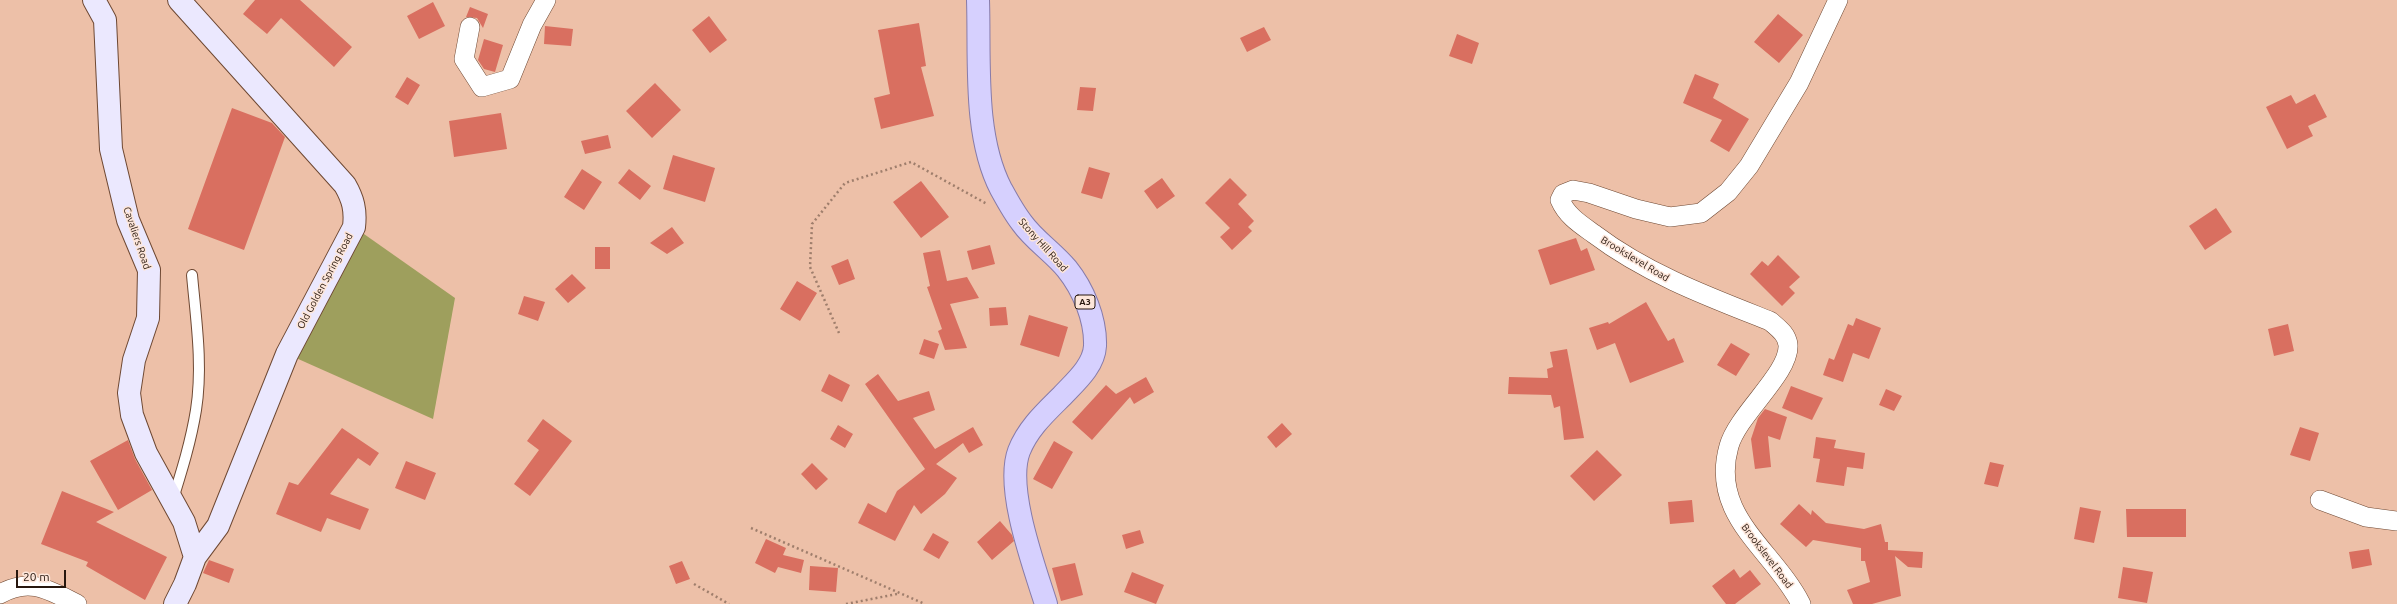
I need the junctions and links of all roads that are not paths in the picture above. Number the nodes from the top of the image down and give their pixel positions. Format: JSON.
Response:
{"nodes":[{"id":1,"x":94,"y":0,"type":"edge"},
{"id":2,"x":179,"y":0,"type":"edge"},
{"id":3,"x":546,"y":0,"type":"edge"},
{"id":4,"x":978,"y":0,"type":"edge"},
{"id":5,"x":1838,"y":0,"type":"edge"},
{"id":6,"x":470,"y":27,"type":"dead end"},
{"id":7,"x":192,"y":275,"type":"dead end"},
{"id":8,"x":173,"y":499,"type":"junction"},
{"id":9,"x":2320,"y":500,"type":"dead end"},
{"id":10,"x":2397,"y":521,"type":"edge"},
{"id":11,"x":195,"y":557,"type":"junction"},
{"id":12,"x":0,"y":594,"type":"edge"},
{"id":13,"x":77,"y":604,"type":"edge"},
{"id":14,"x":175,"y":604,"type":"edge"},
{"id":15,"x":1046,"y":604,"type":"edge"},
{"id":16,"x":1801,"y":604,"type":"edge"}],
"edges":[{"from":1,"to":8,"type":"main road","name":"Cavaliers Road"},
{"from":2,"to":11,"type":"main road","name":"Old Golden Spring Road"},
{"from":3,"to":6,"type":"street"},
{"from":4,"to":15,"type":"main road","name":"Stony Hill Road","number":"A3"},
{"from":5,"to":16,"type":"street","name":"Brookslevel Road"},
{"from":7,"to":8,"type":"lane"},
{"from":8,"to":11,"type":"main road","name":"Cavaliers Road"},
{"from":9,"to":10,"type":"street"},
{"from":11,"to":14,"type":"main road"},
{"from":12,"to":13,"type":"street"}]}
